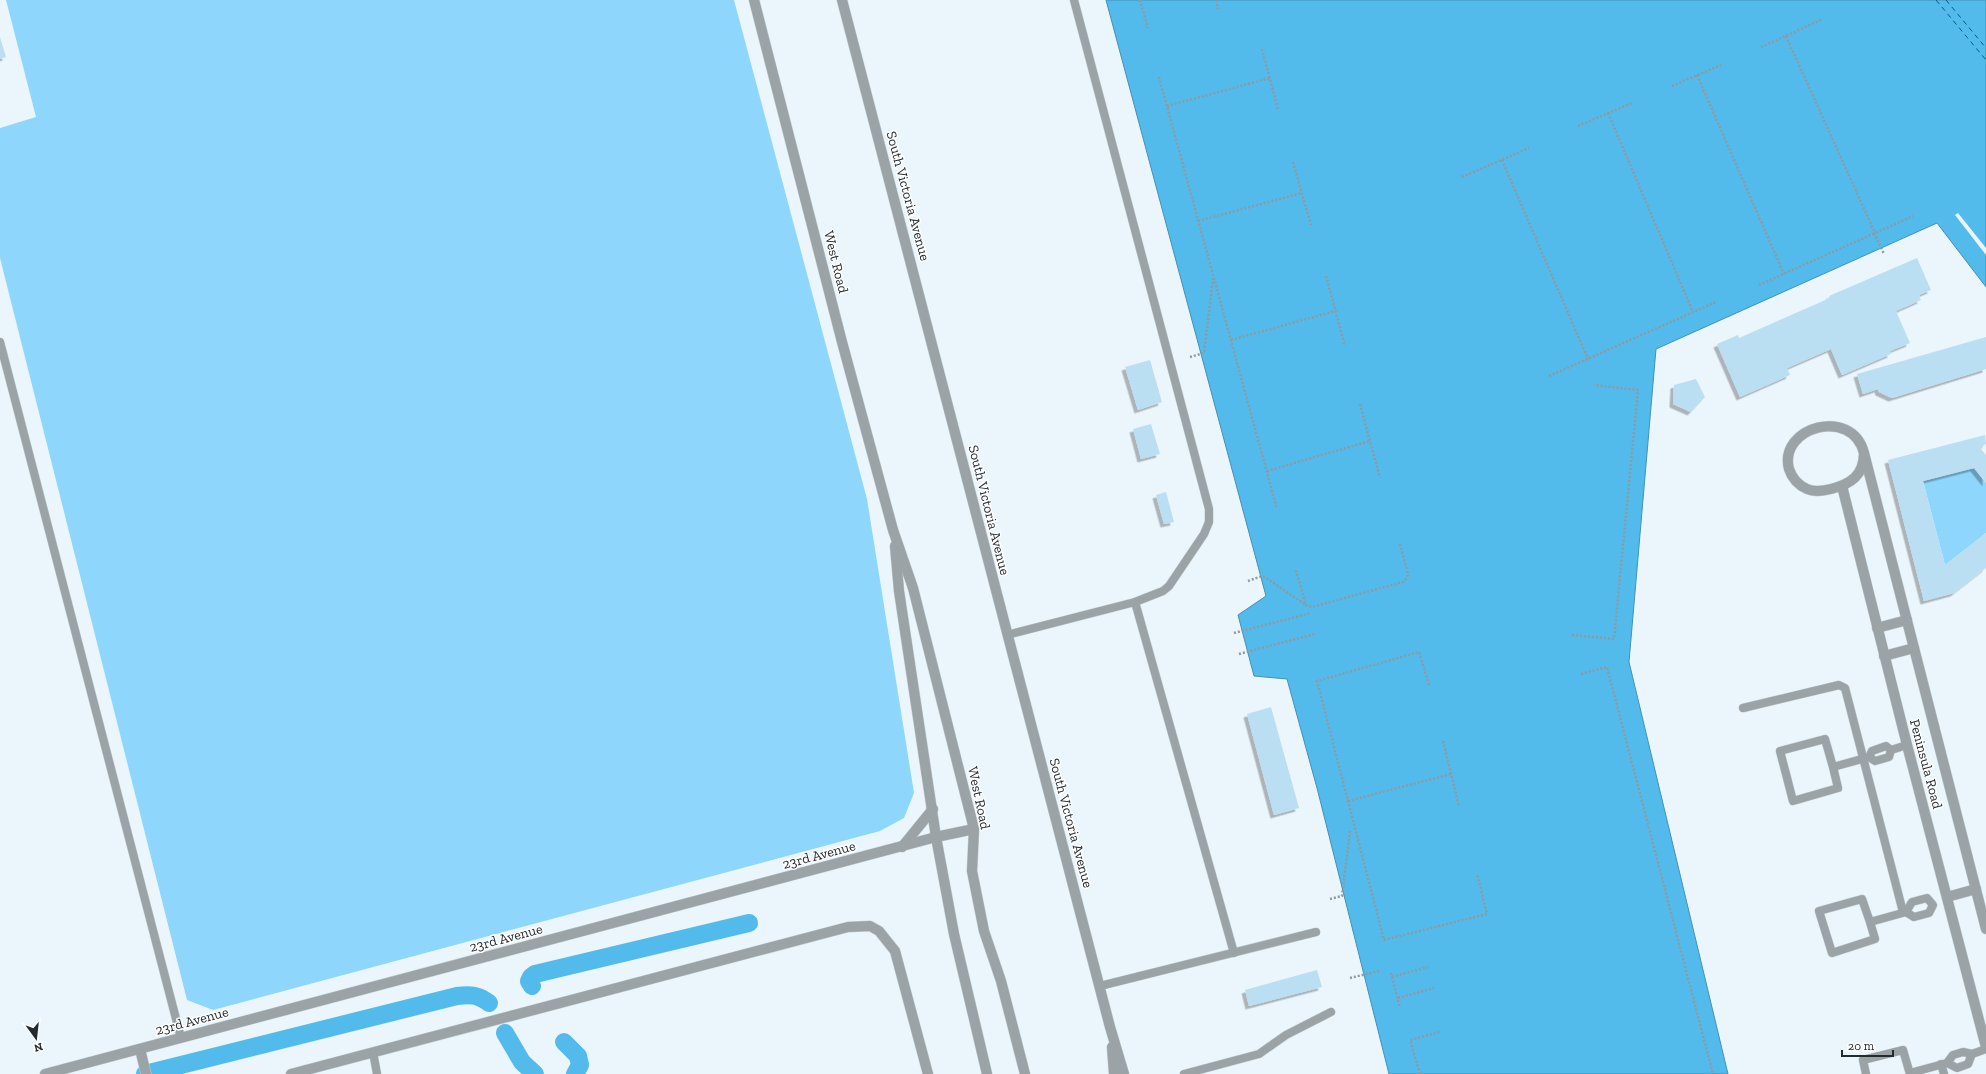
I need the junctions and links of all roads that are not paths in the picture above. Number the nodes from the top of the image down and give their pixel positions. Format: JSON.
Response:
{"nodes":[{"id":1,"x":754,"y":0,"type":"edge"},
{"id":2,"x":842,"y":0,"type":"edge"},
{"id":3,"x":1074,"y":0,"type":"edge"},
{"id":4,"x":0,"y":342,"type":"edge"},
{"id":5,"x":1864,"y":453,"type":"junction"},
{"id":6,"x":1842,"y":486,"type":"junction"},
{"id":7,"x":893,"y":530,"type":"junction"},
{"id":8,"x":1135,"y":602,"type":"junction"},
{"id":9,"x":1907,"y":620,"type":"junction"},
{"id":10,"x":1877,"y":628,"type":"junction"},
{"id":11,"x":1007,"y":635,"type":"junction"},
{"id":12,"x":1914,"y":648,"type":"junction"},
{"id":13,"x":1884,"y":656,"type":"junction"},
{"id":14,"x":1743,"y":708,"type":"dead end"},
{"id":15,"x":1906,"y":745,"type":"junction"},
{"id":16,"x":1866,"y":758,"type":"junction"},
{"id":17,"x":1833,"y":767,"type":"junction"},
{"id":18,"x":933,"y":808,"type":"junction"},
{"id":19,"x":974,"y":829,"type":"junction"},
{"id":20,"x":936,"y":837,"type":"junction"},
{"id":21,"x":902,"y":847,"type":"junction"},
{"id":22,"x":1976,"y":889,"type":"junction"},
{"id":23,"x":1947,"y":899,"type":"junction"},
{"id":24,"x":1933,"y":905,"type":"junction"},
{"id":25,"x":1904,"y":912,"type":"junction"},
{"id":26,"x":1870,"y":922,"type":"junction"},
{"id":27,"x":1986,"y":929,"type":"edge"},
{"id":28,"x":1316,"y":932,"type":"dead end"},
{"id":29,"x":1234,"y":953,"type":"junction"},
{"id":30,"x":1100,"y":986,"type":"junction"},
{"id":31,"x":1331,"y":1012,"type":"dead end"},
{"id":32,"x":1110,"y":1027,"type":"junction"},
{"id":33,"x":181,"y":1038,"type":"junction"},
{"id":34,"x":1986,"y":1048,"type":"edge"},
{"id":35,"x":140,"y":1049,"type":"junction"},
{"id":36,"x":373,"y":1052,"type":"junction"},
{"id":37,"x":1972,"y":1054,"type":"junction"},
{"id":38,"x":1944,"y":1064,"type":"junction"},
{"id":39,"x":45,"y":1074,"type":"edge"},
{"id":40,"x":146,"y":1074,"type":"edge"},
{"id":41,"x":291,"y":1074,"type":"edge"},
{"id":42,"x":377,"y":1074,"type":"edge"},
{"id":43,"x":928,"y":1074,"type":"edge"},
{"id":44,"x":986,"y":1074,"type":"edge"},
{"id":45,"x":1025,"y":1074,"type":"edge"},
{"id":46,"x":1114,"y":1074,"type":"edge"},
{"id":47,"x":1124,"y":1074,"type":"edge"},
{"id":48,"x":1184,"y":1074,"type":"edge"},
{"id":49,"x":1866,"y":1074,"type":"edge"},
{"id":50,"x":1910,"y":1074,"type":"edge"},
{"id":51,"x":1944,"y":1074,"type":"edge"}],
"edges":[{"from":1,"to":7,"type":"street","name":"West Road"},
{"from":2,"to":11,"type":"street","name":"South Victoria Avenue"},
{"from":3,"to":8,"type":"lane"},
{"from":4,"to":33,"type":"lane"},
{"from":5,"to":6,"type":"street","name":"Peninsula Road"},
{"from":5,"to":6,"type":"street","name":"Peninsula Road"},
{"from":5,"to":9,"type":"street","name":"Peninsula Road"},
{"from":6,"to":10,"type":"street","name":"Peninsula Road"},
{"from":7,"to":18,"type":"street","name":"West Road"},
{"from":7,"to":19,"type":"street","name":"West Road"},
{"from":8,"to":11,"type":"lane"},
{"from":8,"to":29,"type":"lane"},
{"from":9,"to":10,"type":"street"},
{"from":9,"to":12,"type":"street","name":"Peninsula Road"},
{"from":10,"to":13,"type":"street","name":"Peninsula Road"},
{"from":11,"to":30,"type":"street","name":"South Victoria Avenue"},
{"from":12,"to":13,"type":"street"},
{"from":12,"to":22,"type":"street","name":"Peninsula Road"},
{"from":13,"to":15,"type":"street","name":"Peninsula Road"},
{"from":14,"to":16,"type":"lane"},
{"from":15,"to":16,"type":"lane"},
{"from":15,"to":23,"type":"street","name":"Peninsula Road"},
{"from":16,"to":17,"type":"lane"},
{"from":16,"to":25,"type":"lane"},
{"from":17,"to":17,"type":"lane"},
{"from":18,"to":20,"type":"street","name":"West Road"},
{"from":18,"to":21,"type":"street"},
{"from":19,"to":20,"type":"street","name":"23rd Avenue"},
{"from":19,"to":45,"type":"street","name":"West Road"},
{"from":20,"to":21,"type":"street","name":"23rd Avenue"},
{"from":20,"to":44,"type":"street","name":"West Road"},
{"from":21,"to":33,"type":"street","name":"23rd Avenue"},
{"from":22,"to":23,"type":"street"},
{"from":22,"to":27,"type":"street","name":"Peninsula Road"},
{"from":23,"to":24,"type":"lane"},
{"from":23,"to":34,"type":"street","name":"Peninsula Road"},
{"from":24,"to":25,"type":"lane"},
{"from":24,"to":25,"type":"lane"},
{"from":25,"to":26,"type":"lane"},
{"from":26,"to":26,"type":"lane"},
{"from":28,"to":29,"type":"lane"},
{"from":29,"to":30,"type":"lane"},
{"from":30,"to":32,"type":"street","name":"South Victoria Avenue"},
{"from":31,"to":48,"type":"lane"},
{"from":32,"to":46,"type":"street","name":"South Victoria Avenue"},
{"from":32,"to":47,"type":"street","name":"South Victoria Avenue"},
{"from":33,"to":35,"type":"street","name":"23rd Avenue"},
{"from":34,"to":37,"type":"lane"},
{"from":35,"to":39,"type":"street","name":"23rd Avenue"},
{"from":35,"to":40,"type":"street"},
{"from":36,"to":41,"type":"street"},
{"from":36,"to":42,"type":"lane"},
{"from":36,"to":43,"type":"street"},
{"from":37,"to":38,"type":"lane"},
{"from":37,"to":38,"type":"lane"},
{"from":38,"to":50,"type":"lane"},
{"from":38,"to":51,"type":"lane"},
{"from":49,"to":50,"type":"lane"}]}
